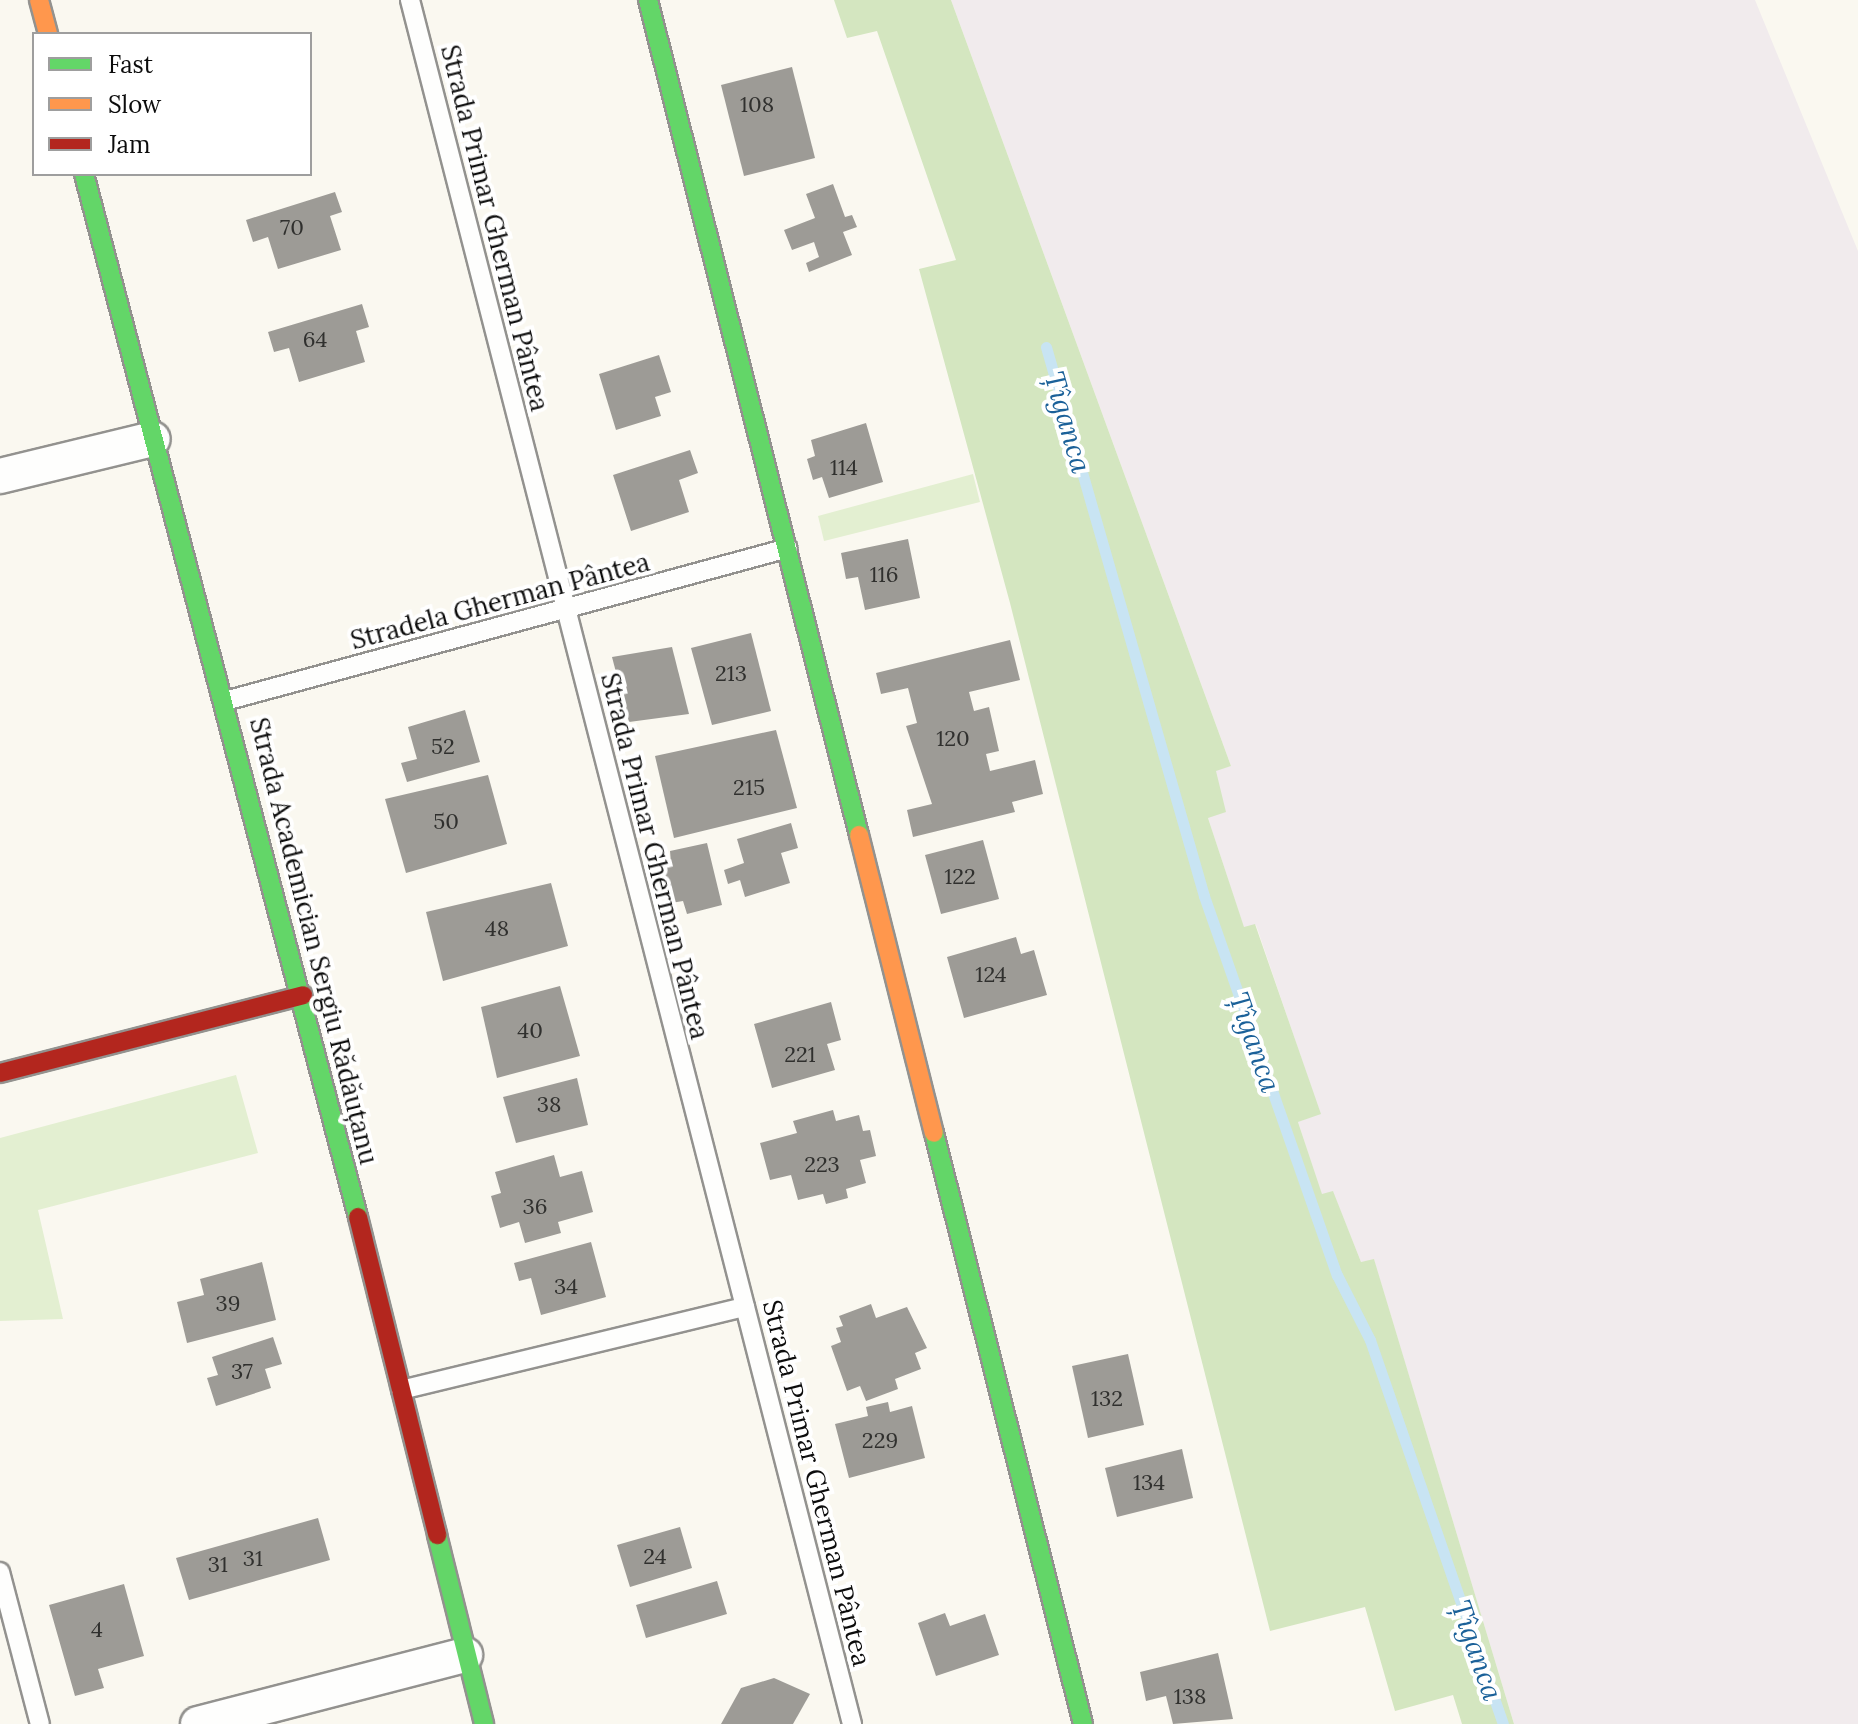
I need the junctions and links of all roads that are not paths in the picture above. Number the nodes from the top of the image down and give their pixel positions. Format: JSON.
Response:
{"nodes":[{"id":1,"x":39,"y":0,"type":"edge"},
{"id":2,"x":410,"y":0,"type":"edge"},
{"id":3,"x":648,"y":0,"type":"edge"},
{"id":4,"x":47,"y":32,"type":"edge"},
{"id":5,"x":85,"y":176,"type":"edge"},
{"id":6,"x":153,"y":439,"type":"junction"},
{"id":7,"x":0,"y":476,"type":"edge"},
{"id":8,"x":788,"y":548,"type":"junction"},
{"id":9,"x":565,"y":611,"type":"junction"},
{"id":10,"x":225,"y":701,"type":"junction"},
{"id":11,"x":303,"y":995,"type":"junction"},
{"id":12,"x":0,"y":1073,"type":"edge"},
{"id":13,"x":745,"y":1307,"type":"junction"},
{"id":14,"x":400,"y":1390,"type":"junction"},
{"id":15,"x":0,"y":1572,"type":"edge"},
{"id":16,"x":465,"y":1655,"type":"junction"},
{"id":17,"x":40,"y":1724,"type":"edge"},
{"id":18,"x":198,"y":1724,"type":"edge"},
{"id":19,"x":484,"y":1724,"type":"edge"},
{"id":20,"x":852,"y":1724,"type":"edge"},
{"id":21,"x":1083,"y":1724,"type":"edge"}],
"edges":[{"from":1,"to":4,"type":"street"},
{"from":2,"to":9,"type":"lane","name":"Strada Primar Gherman Pântea"},
{"from":3,"to":8,"type":"street"},
{"from":5,"to":6,"type":"street","name":"Strada Academician Sergiu Rădăuțanu"},
{"from":6,"to":7,"type":"street"},
{"from":6,"to":10,"type":"street","name":"Strada Academician Sergiu Rădăuțanu"},
{"from":8,"to":9,"type":"lane","name":"Stradela Gherman Pântea"},
{"from":8,"to":21,"type":"street"},
{"from":9,"to":10,"type":"lane","name":"Stradela Gherman Pântea"},
{"from":9,"to":13,"type":"lane","name":"Strada Primar Gherman Pântea"},
{"from":10,"to":11,"type":"street","name":"Strada Academician Sergiu Rădăuțanu"},
{"from":11,"to":12,"type":"street"},
{"from":11,"to":14,"type":"street","name":"Strada Academician Sergiu Rădăuțanu"},
{"from":13,"to":14,"type":"lane"},
{"from":13,"to":20,"type":"lane","name":"Strada Primar Gherman Pântea"},
{"from":14,"to":16,"type":"street","name":"Strada Academician Sergiu Rădăuțanu"},
{"from":15,"to":17,"type":"lane"},
{"from":16,"to":18,"type":"street"},
{"from":16,"to":19,"type":"street","name":"Strada Academician Sergiu Rădăuțanu"}]}
